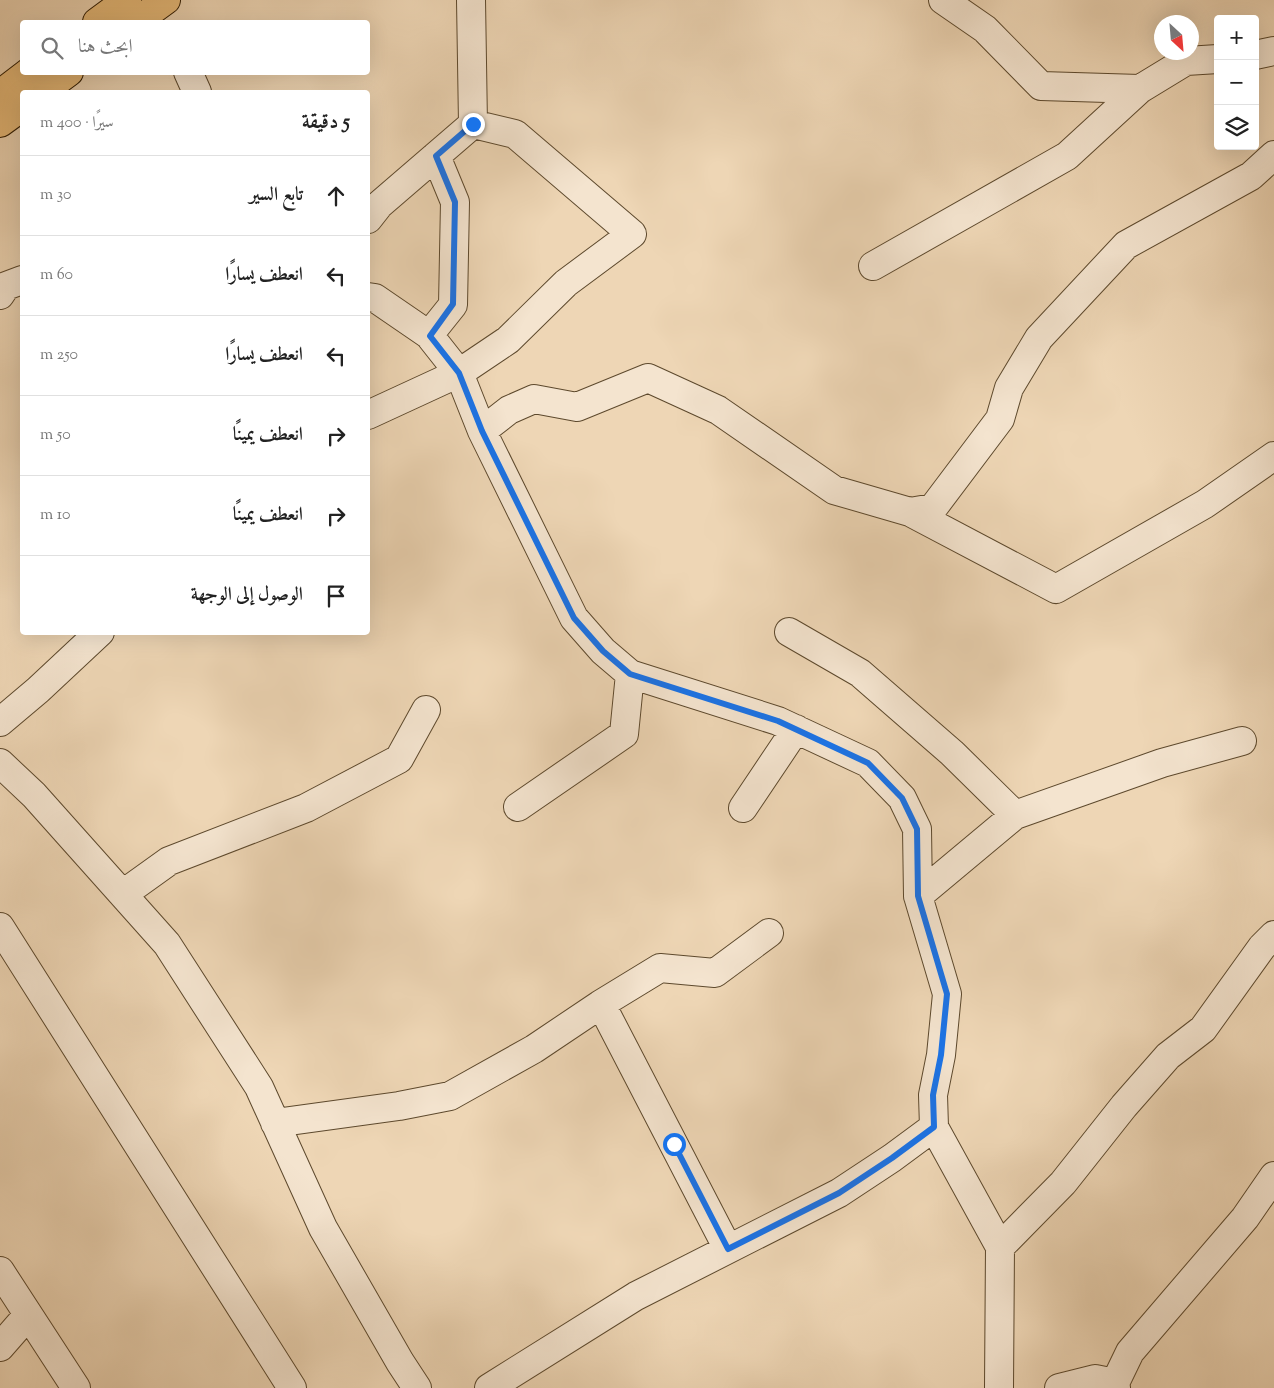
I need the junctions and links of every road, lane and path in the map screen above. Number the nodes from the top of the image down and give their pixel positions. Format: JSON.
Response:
{"nodes":[{"id":1,"x":128,"y":0,"type":"edge"},
{"id":2,"x":471,"y":0,"type":"edge"},
{"id":3,"x":943,"y":0,"type":"edge"},
{"id":4,"x":164,"y":9,"type":"edge"},
{"id":5,"x":100,"y":20,"type":"edge"},
{"id":6,"x":140,"y":20,"type":"edge"},
{"id":7,"x":1274,"y":51,"type":"edge"},
{"id":8,"x":1259,"y":54,"type":"edge"},
{"id":9,"x":1214,"y":59,"type":"edge"},
{"id":10,"x":25,"y":75,"type":"edge"},
{"id":11,"x":65,"y":75,"type":"edge"},
{"id":12,"x":189,"y":75,"type":"edge"},
{"id":13,"x":1140,"y":89,"type":"junction"},
{"id":14,"x":45,"y":90,"type":"edge"},
{"id":15,"x":196,"y":90,"type":"edge"},
{"id":16,"x":0,"y":94,"type":"edge"},
{"id":17,"x":20,"y":108,"type":"edge"},
{"id":18,"x":0,"y":123,"type":"edge"},
{"id":19,"x":473,"y":124,"type":"junction"},
{"id":20,"x":1274,"y":155,"type":"edge"},
{"id":21,"x":436,"y":156,"type":"junction"},
{"id":22,"x":370,"y":216,"type":"edge"},
{"id":23,"x":873,"y":266,"type":"dead end"},
{"id":24,"x":370,"y":297,"type":"edge"},
{"id":25,"x":430,"y":336,"type":"junction"},
{"id":26,"x":459,"y":373,"type":"junction"},
{"id":27,"x":370,"y":414,"type":"edge"},
{"id":28,"x":482,"y":431,"type":"junction"},
{"id":29,"x":1274,"y":456,"type":"edge"},
{"id":30,"x":910,"y":512,"type":"junction"},
{"id":31,"x":789,"y":632,"type":"dead end"},
{"id":32,"x":97,"y":635,"type":"edge"},
{"id":33,"x":630,"y":674,"type":"junction"},
{"id":34,"x":426,"y":710,"type":"dead end"},
{"id":35,"x":0,"y":722,"type":"edge"},
{"id":36,"x":796,"y":730,"type":"junction"},
{"id":37,"x":1242,"y":741,"type":"dead end"},
{"id":38,"x":0,"y":764,"type":"edge"},
{"id":39,"x":518,"y":807,"type":"dead end"},
{"id":40,"x":742,"y":808,"type":"dead end"},
{"id":41,"x":1015,"y":815,"type":"junction"},
{"id":42,"x":123,"y":894,"type":"junction"},
{"id":43,"x":918,"y":896,"type":"junction"},
{"id":44,"x":0,"y":927,"type":"edge"},
{"id":45,"x":769,"y":933,"type":"dead end"},
{"id":46,"x":1274,"y":935,"type":"edge"},
{"id":47,"x":601,"y":1004,"type":"junction"},
{"id":48,"x":275,"y":1122,"type":"junction"},
{"id":49,"x":934,"y":1127,"type":"junction"},
{"id":50,"x":1274,"y":1176,"type":"edge"},
{"id":51,"x":1000,"y":1247,"type":"junction"},
{"id":52,"x":728,"y":1249,"type":"junction"},
{"id":53,"x":0,"y":1271,"type":"edge"},
{"id":54,"x":28,"y":1315,"type":"junction"},
{"id":55,"x":0,"y":1347,"type":"edge"},
{"id":56,"x":1116,"y":1385,"type":"edge"},
{"id":57,"x":76,"y":1388,"type":"edge"},
{"id":58,"x":292,"y":1388,"type":"edge"},
{"id":59,"x":418,"y":1388,"type":"edge"},
{"id":60,"x":489,"y":1388,"type":"edge"},
{"id":61,"x":998,"y":1388,"type":"edge"},
{"id":62,"x":1059,"y":1388,"type":"edge"}],
"edges":[{"from":1,"to":5,"type":"main road"},
{"from":2,"to":19,"type":"street"},
{"from":3,"to":13,"type":"street"},
{"from":4,"to":6,"type":"main road"},
{"from":7,"to":8,"type":"street"},
{"from":9,"to":13,"type":"street"},
{"from":10,"to":16,"type":"main road"},
{"from":11,"to":14,"type":"main road"},
{"from":12,"to":15,"type":"street"},
{"from":13,"to":23,"type":"street"},
{"from":17,"to":18,"type":"main road"},
{"from":19,"to":21,"type":"street"},
{"from":19,"to":26,"type":"street"},
{"from":20,"to":30,"type":"street"},
{"from":21,"to":22,"type":"street"},
{"from":21,"to":25,"type":"street"},
{"from":24,"to":25,"type":"street"},
{"from":25,"to":26,"type":"street"},
{"from":26,"to":27,"type":"street"},
{"from":26,"to":28,"type":"street"},
{"from":28,"to":30,"type":"street"},
{"from":28,"to":33,"type":"street"},
{"from":29,"to":30,"type":"street"},
{"from":31,"to":41,"type":"street"},
{"from":32,"to":35,"type":"street"},
{"from":33,"to":36,"type":"street"},
{"from":33,"to":39,"type":"street"},
{"from":34,"to":42,"type":"street"},
{"from":36,"to":40,"type":"street"},
{"from":36,"to":43,"type":"street"},
{"from":37,"to":41,"type":"street"},
{"from":38,"to":42,"type":"street"},
{"from":41,"to":43,"type":"street"},
{"from":42,"to":48,"type":"street"},
{"from":43,"to":49,"type":"street"},
{"from":44,"to":58,"type":"street"},
{"from":45,"to":47,"type":"street"},
{"from":46,"to":51,"type":"street"},
{"from":47,"to":48,"type":"street"},
{"from":47,"to":52,"type":"street"},
{"from":48,"to":59,"type":"street"},
{"from":49,"to":51,"type":"street"},
{"from":49,"to":52,"type":"street"},
{"from":50,"to":56,"type":"street"},
{"from":51,"to":61,"type":"street"},
{"from":52,"to":60,"type":"street"},
{"from":53,"to":54,"type":"street"},
{"from":54,"to":55,"type":"street"},
{"from":54,"to":57,"type":"street"},
{"from":56,"to":62,"type":"street"}]}
